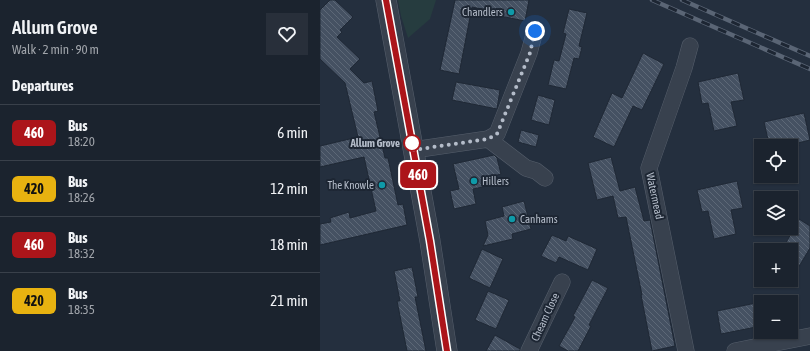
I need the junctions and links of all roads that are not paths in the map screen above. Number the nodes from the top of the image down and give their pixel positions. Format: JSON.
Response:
{"nodes":[{"id":1,"x":386,"y":0,"type":"edge"},
{"id":2,"x":535,"y":31,"type":"dead end"},
{"id":3,"x":690,"y":46,"type":"dead end"},
{"id":4,"x":488,"y":139,"type":"junction"},
{"id":5,"x":413,"y":150,"type":"junction"},
{"id":6,"x":545,"y":178,"type":"dead end"},
{"id":7,"x":562,"y":282,"type":"dead end"},
{"id":8,"x":807,"y":332,"type":"edge"},
{"id":9,"x":447,"y":351,"type":"edge"},
{"id":10,"x":529,"y":351,"type":"edge"},
{"id":11,"x":686,"y":351,"type":"edge"},
{"id":12,"x":735,"y":351,"type":"edge"}],
"edges":[{"from":1,"to":5,"type":"street"},
{"from":2,"to":4,"type":"street"},
{"from":3,"to":11,"type":"street","name":"Watermead"},
{"from":4,"to":5,"type":"street"},
{"from":4,"to":6,"type":"street"},
{"from":5,"to":9,"type":"street"},
{"from":7,"to":10,"type":"street","name":"Cheam Close"},
{"from":8,"to":12,"type":"street"}]}
